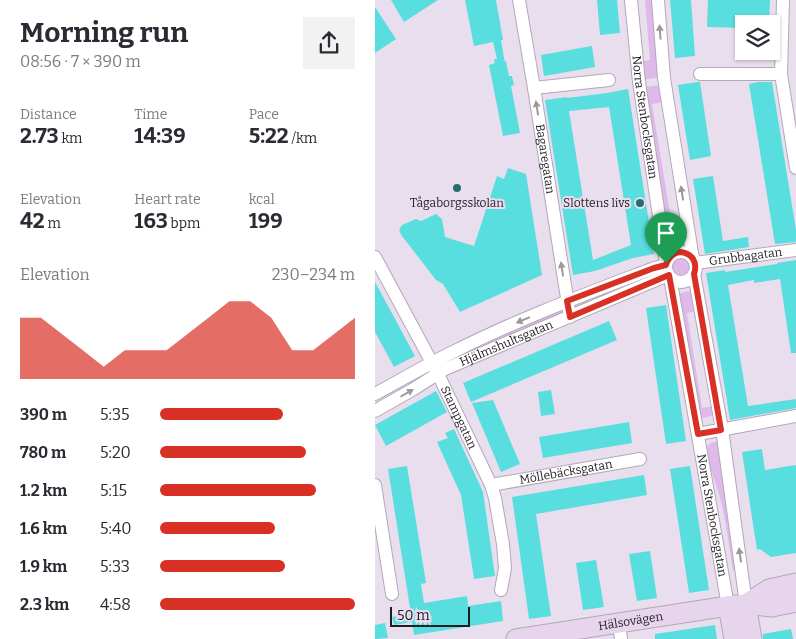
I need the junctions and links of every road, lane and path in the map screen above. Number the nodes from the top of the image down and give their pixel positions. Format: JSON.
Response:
{"nodes":[{"id":1,"x":519,"y":0,"type":"edge"},
{"id":2,"x":631,"y":0,"type":"edge"},
{"id":3,"x":657,"y":0,"type":"edge"},
{"id":4,"x":783,"y":0,"type":"edge"},
{"id":5,"x":700,"y":74,"type":"dead end"},
{"id":6,"x":781,"y":74,"type":"junction"},
{"id":7,"x":609,"y":80,"type":"dead end"},
{"id":8,"x":534,"y":88,"type":"junction"},
{"id":9,"x":796,"y":168,"type":"edge"},
{"id":10,"x":796,"y":250,"type":"edge"},
{"id":11,"x":375,"y":257,"type":"edge"},
{"id":12,"x":694,"y":265,"type":"junction"},
{"id":13,"x":668,"y":270,"type":"junction"},
{"id":14,"x":379,"y":277,"type":"edge"},
{"id":15,"x":567,"y":301,"type":"junction"},
{"id":16,"x":570,"y":317,"type":"junction"},
{"id":17,"x":435,"y":368,"type":"junction"},
{"id":18,"x":375,"y":394,"type":"edge"},
{"id":19,"x":375,"y":411,"type":"edge"},
{"id":20,"x":796,"y":416,"type":"edge"},
{"id":21,"x":721,"y":430,"type":"junction"},
{"id":22,"x":698,"y":434,"type":"junction"},
{"id":23,"x":640,"y":459,"type":"dead end"},
{"id":24,"x":491,"y":484,"type":"junction"},
{"id":25,"x":375,"y":485,"type":"edge"},
{"id":26,"x":796,"y":583,"type":"edge"},
{"id":27,"x":501,"y":590,"type":"dead end"},
{"id":28,"x":392,"y":594,"type":"dead end"},
{"id":29,"x":796,"y":602,"type":"edge"},
{"id":30,"x":737,"y":605,"type":"junction"},
{"id":31,"x":620,"y":631,"type":"edge"},
{"id":32,"x":516,"y":639,"type":"edge"},
{"id":33,"x":734,"y":639,"type":"edge"},
{"id":34,"x":752,"y":639,"type":"edge"}],
"edges":[{"from":1,"to":8,"type":"street","name":"Bagaregatan"},
{"from":2,"to":13,"type":"street","name":"Norra Stenbocksgatan"},
{"from":12,"to":3,"type":"street","name":"Norra Stenbocksgatan","one_way":true},
{"from":4,"to":6,"type":"street"},
{"from":5,"to":6,"type":"street"},
{"from":6,"to":9,"type":"street"},
{"from":7,"to":8,"type":"street"},
{"from":15,"to":8,"type":"street","name":"Bagaregatan","one_way":true},
{"from":10,"to":12,"type":"street","name":"Grubbagatan"},
{"from":11,"to":14,"type":"street","name":"Stampgatan"},
{"from":12,"to":13,"type":"street"},
{"from":12,"to":13,"type":"street"},
{"from":12,"to":21,"type":"street","name":"Norra Stenbocksgatan"},
{"from":13,"to":15,"type":"street","name":"Hjälmshultsgatan"},
{"from":13,"to":16,"type":"street","name":"Hjälmshultsgatan"},
{"from":13,"to":22,"type":"street","name":"Norra Stenbocksgatan"},
{"from":14,"to":17,"type":"street","name":"Stampgatan"},
{"from":15,"to":16,"type":"street","name":"Bagaregatan"},
{"from":15,"to":17,"type":"street","name":"Hjälmshultsgatan","one_way":true},
{"from":16,"to":17,"type":"street","name":"Hjälmshultsgatan"},
{"from":17,"to":18,"type":"street","name":"Hjälmshultsgatan"},
{"from":19,"to":17,"type":"street","name":"Hjälmshultsgatan","one_way":true},
{"from":17,"to":24,"type":"street","name":"Stampgatan"},
{"from":20,"to":21,"type":"street"},
{"from":21,"to":22,"type":"street"},
{"from":30,"to":21,"type":"street","name":"Norra Stenbocksgatan","one_way":true},
{"from":22,"to":30,"type":"street","name":"Norra Stenbocksgatan"},
{"from":23,"to":24,"type":"street","name":"Möllebäcksgatan"},
{"from":24,"to":27,"type":"street","name":"Stampgatan"},
{"from":25,"to":28,"type":"street"},
{"from":26,"to":30,"type":"main road"},
{"from":29,"to":30,"type":"main road"},
{"from":30,"to":31,"type":"main road","name":"Hälsovägen"},
{"from":30,"to":33,"type":"main road"},
{"from":30,"to":34,"type":"main road"},
{"from":31,"to":32,"type":"main road","name":"Hälsovägen"}]}
